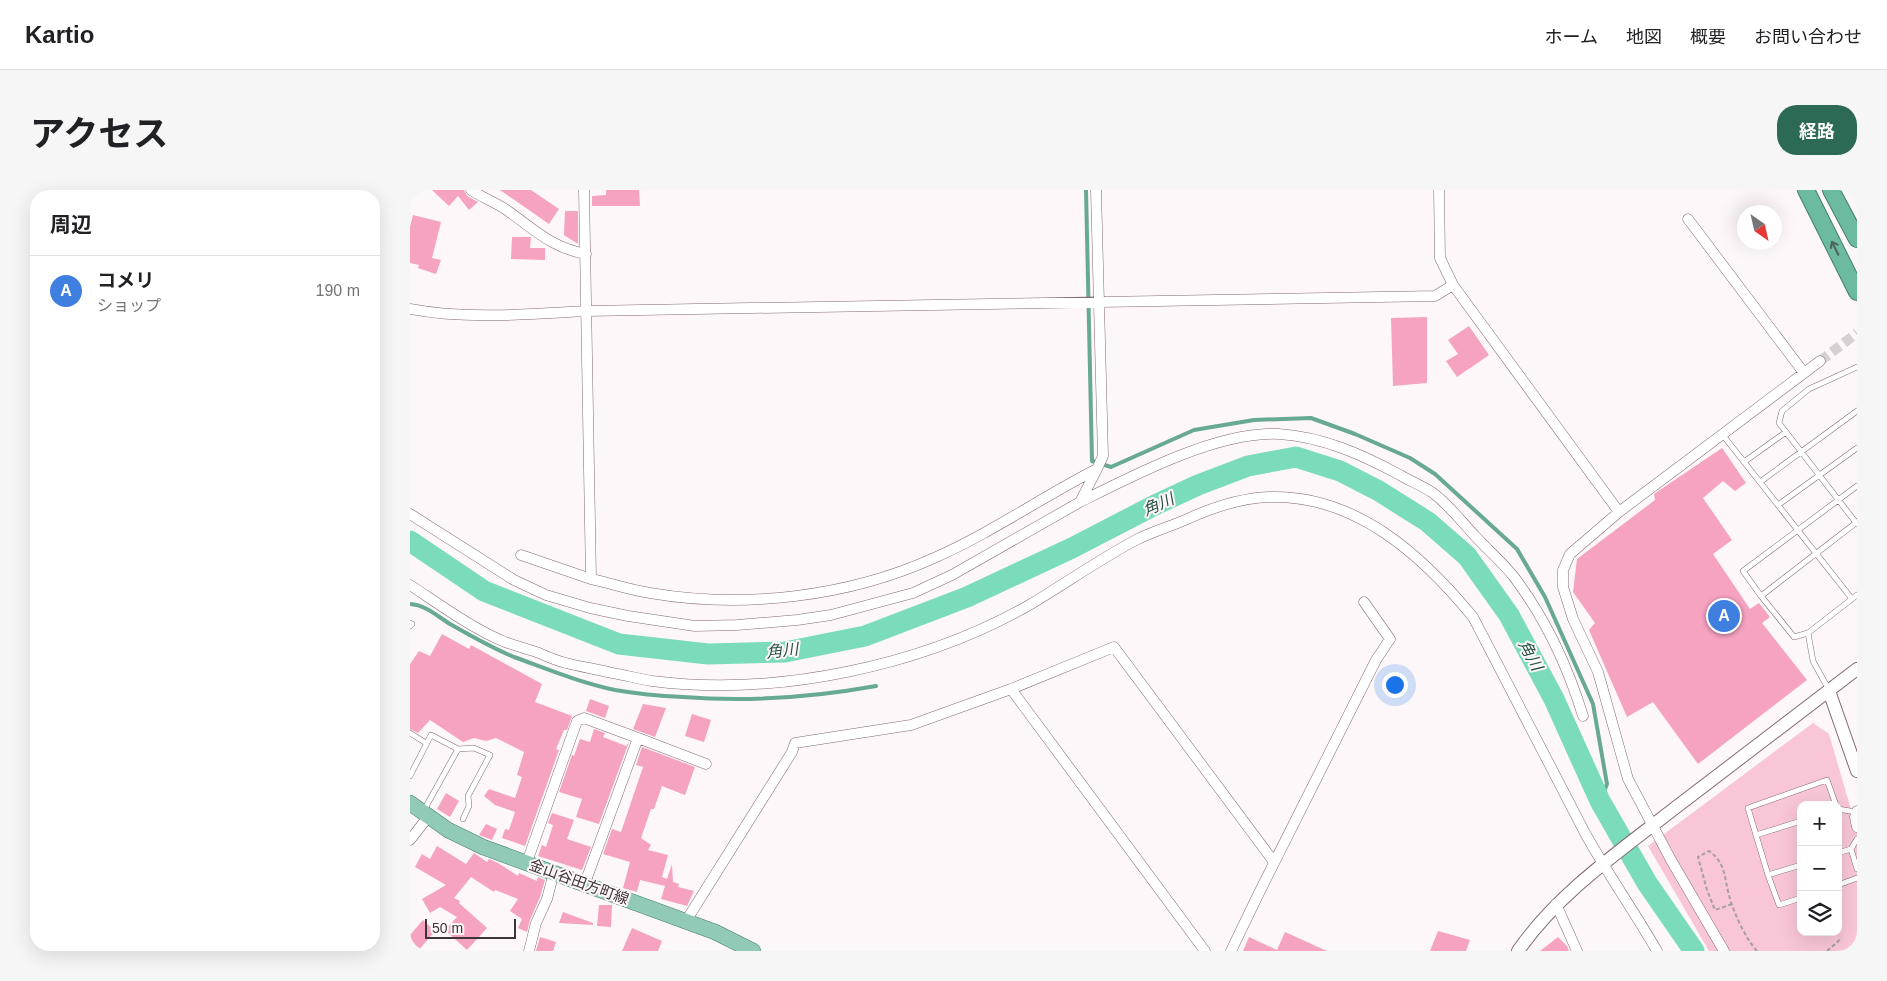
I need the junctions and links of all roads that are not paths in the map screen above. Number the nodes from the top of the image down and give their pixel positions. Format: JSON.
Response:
{"nodes":[{"id":1,"x":471,"y":190,"type":"edge"},
{"id":2,"x":584,"y":190,"type":"edge"},
{"id":3,"x":1096,"y":190,"type":"edge"},
{"id":4,"x":1439,"y":190,"type":"edge"},
{"id":5,"x":1806,"y":190,"type":"edge"},
{"id":6,"x":1831,"y":190,"type":"edge"},
{"id":7,"x":1688,"y":219,"type":"dead end"},
{"id":8,"x":1857,"y":239,"type":"edge"},
{"id":9,"x":586,"y":254,"type":"junction"},
{"id":10,"x":1453,"y":285,"type":"junction"},
{"id":11,"x":1857,"y":292,"type":"edge"},
{"id":12,"x":1100,"y":302,"type":"junction"},
{"id":13,"x":410,"y":309,"type":"edge"},
{"id":14,"x":586,"y":311,"type":"junction"},
{"id":15,"x":1820,"y":361,"type":"tunnel mouth"},
{"id":16,"x":1857,"y":367,"type":"edge"},
{"id":17,"x":1804,"y":373,"type":"junction"},
{"id":18,"x":1857,"y":411,"type":"edge"},
{"id":19,"x":1786,"y":432,"type":"junction"},
{"id":20,"x":1722,"y":434,"type":"junction"},
{"id":21,"x":1857,"y":448,"type":"edge"},
{"id":22,"x":1801,"y":452,"type":"junction"},
{"id":23,"x":1744,"y":462,"type":"junction"},
{"id":24,"x":1097,"y":469,"type":"junction"},
{"id":25,"x":1819,"y":475,"type":"junction"},
{"id":26,"x":1760,"y":482,"type":"junction"},
{"id":27,"x":1857,"y":486,"type":"edge"},
{"id":28,"x":1838,"y":499,"type":"junction"},
{"id":29,"x":1080,"y":502,"type":"junction"},
{"id":30,"x":1778,"y":505,"type":"junction"},
{"id":31,"x":1619,"y":512,"type":"junction"},
{"id":32,"x":410,"y":514,"type":"edge"},
{"id":33,"x":1857,"y":523,"type":"edge"},
{"id":34,"x":1798,"y":530,"type":"junction"},
{"id":35,"x":1816,"y":554,"type":"junction"},
{"id":36,"x":521,"y":555,"type":"dead end"},
{"id":37,"x":591,"y":579,"type":"junction"},
{"id":38,"x":410,"y":585,"type":"edge"},
{"id":39,"x":1761,"y":596,"type":"junction"},
{"id":40,"x":1855,"y":597,"type":"edge"},
{"id":41,"x":1364,"y":602,"type":"dead end"},
{"id":42,"x":1808,"y":633,"type":"junction"},
{"id":43,"x":1857,"y":669,"type":"edge"},
{"id":44,"x":1011,"y":689,"type":"junction"},
{"id":45,"x":1829,"y":691,"type":"junction"},
{"id":46,"x":1584,"y":716,"type":"dead end"},
{"id":47,"x":410,"y":732,"type":"edge"},
{"id":48,"x":638,"y":738,"type":"junction"},
{"id":49,"x":426,"y":743,"type":"junction"},
{"id":50,"x":458,"y":749,"type":"junction"},
{"id":51,"x":706,"y":764,"type":"dead end"},
{"id":52,"x":1857,"y":771,"type":"edge"},
{"id":53,"x":410,"y":776,"type":"edge"},
{"id":54,"x":1835,"y":801,"type":"edge"},
{"id":55,"x":410,"y":804,"type":"edge"},
{"id":56,"x":1842,"y":809,"type":"edge"},
{"id":57,"x":1857,"y":811,"type":"edge"},
{"id":58,"x":425,"y":815,"type":"junction"},
{"id":59,"x":463,"y":819,"type":"dead end"},
{"id":60,"x":1797,"y":821,"type":"edge"},
{"id":61,"x":1653,"y":826,"type":"junction"},
{"id":62,"x":1857,"y":827,"type":"edge"},
{"id":63,"x":1756,"y":835,"type":"junction"},
{"id":64,"x":1857,"y":839,"type":"edge"},
{"id":65,"x":410,"y":840,"type":"edge"},
{"id":66,"x":1851,"y":849,"type":"junction"},
{"id":67,"x":1842,"y":852,"type":"edge"},
{"id":68,"x":528,"y":862,"type":"junction"},
{"id":69,"x":1274,"y":862,"type":"junction"},
{"id":70,"x":1605,"y":864,"type":"junction"},
{"id":71,"x":1797,"y":866,"type":"edge"},
{"id":72,"x":1857,"y":869,"type":"edge"},
{"id":73,"x":554,"y":872,"type":"junction"},
{"id":74,"x":1768,"y":875,"type":"junction"},
{"id":75,"x":1857,"y":878,"type":"edge"},
{"id":76,"x":585,"y":883,"type":"junction"},
{"id":77,"x":1842,"y":884,"type":"edge"},
{"id":78,"x":1797,"y":899,"type":"edge"},
{"id":79,"x":1556,"y":904,"type":"junction"},
{"id":80,"x":686,"y":921,"type":"junction"},
{"id":81,"x":529,"y":951,"type":"edge"},
{"id":82,"x":753,"y":951,"type":"edge"},
{"id":83,"x":1205,"y":951,"type":"edge"},
{"id":84,"x":1231,"y":951,"type":"edge"},
{"id":85,"x":1518,"y":951,"type":"edge"},
{"id":86,"x":1577,"y":951,"type":"edge"},
{"id":87,"x":1657,"y":951,"type":"edge"},
{"id":88,"x":1724,"y":951,"type":"edge"}],
"edges":[{"from":1,"to":9,"type":"street"},
{"from":2,"to":9,"type":"street"},
{"from":3,"to":12,"type":"street"},
{"from":4,"to":10,"type":"street"},
{"from":11,"to":5,"type":"highway","one_way":true},
{"from":6,"to":8,"type":"highway"},
{"from":7,"to":17,"type":"street"},
{"from":9,"to":14,"type":"street"},
{"from":10,"to":12,"type":"street"},
{"from":10,"to":31,"type":"street"},
{"from":12,"to":14,"type":"street"},
{"from":12,"to":24,"type":"street"},
{"from":13,"to":14,"type":"street"},
{"from":14,"to":37,"type":"street"},
{"from":15,"to":17,"type":"street"},
{"from":16,"to":19,"type":"lane"},
{"from":17,"to":20,"type":"street"},
{"from":18,"to":22,"type":"lane"},
{"from":19,"to":22,"type":"lane"},
{"from":19,"to":23,"type":"lane"},
{"from":20,"to":23,"type":"lane"},
{"from":20,"to":31,"type":"street"},
{"from":21,"to":25,"type":"lane"},
{"from":22,"to":25,"type":"lane"},
{"from":22,"to":26,"type":"lane"},
{"from":23,"to":26,"type":"lane"},
{"from":24,"to":29,"type":"street"},
{"from":24,"to":37,"type":"street"},
{"from":25,"to":28,"type":"lane"},
{"from":25,"to":30,"type":"lane"},
{"from":26,"to":30,"type":"lane"},
{"from":27,"to":28,"type":"lane"},
{"from":28,"to":33,"type":"lane"},
{"from":28,"to":34,"type":"lane"},
{"from":29,"to":32,"type":"street"},
{"from":29,"to":46,"type":"street"},
{"from":30,"to":34,"type":"lane"},
{"from":31,"to":61,"type":"street"},
{"from":33,"to":35,"type":"lane"},
{"from":34,"to":35,"type":"lane"},
{"from":34,"to":39,"type":"lane"},
{"from":35,"to":39,"type":"lane"},
{"from":35,"to":40,"type":"lane"},
{"from":36,"to":37,"type":"street"},
{"from":38,"to":70,"type":"street"},
{"from":39,"to":42,"type":"lane"},
{"from":40,"to":42,"type":"lane"},
{"from":41,"to":69,"type":"street"},
{"from":42,"to":45,"type":"lane"},
{"from":43,"to":45,"type":"street"},
{"from":44,"to":69,"type":"street"},
{"from":44,"to":80,"type":"street"},
{"from":44,"to":83,"type":"street"},
{"from":45,"to":52,"type":"street"},
{"from":45,"to":61,"type":"street"},
{"from":47,"to":49,"type":"lane"},
{"from":48,"to":51,"type":"street"},
{"from":48,"to":68,"type":"street"},
{"from":48,"to":76,"type":"street"},
{"from":49,"to":50,"type":"lane"},
{"from":49,"to":53,"type":"lane"},
{"from":50,"to":58,"type":"lane"},
{"from":50,"to":59,"type":"lane"},
{"from":54,"to":63,"type":"lane"},
{"from":55,"to":58,"type":"main road","name":"金山谷田方町線"},
{"from":56,"to":57,"type":"lane"},
{"from":57,"to":62,"type":"street"},
{"from":58,"to":65,"type":"street"},
{"from":58,"to":68,"type":"main road","name":"金山谷田方町線"},
{"from":60,"to":63,"type":"lane"},
{"from":61,"to":70,"type":"street"},
{"from":61,"to":88,"type":"street"},
{"from":63,"to":74,"type":"lane"},
{"from":64,"to":66,"type":"lane"},
{"from":66,"to":67,"type":"lane"},
{"from":66,"to":72,"type":"lane"},
{"from":68,"to":73,"type":"main road","name":"金山谷田方町線"},
{"from":69,"to":84,"type":"street"},
{"from":70,"to":79,"type":"street"},
{"from":70,"to":87,"type":"street"},
{"from":71,"to":74,"type":"lane"},
{"from":73,"to":76,"type":"main road","name":"金山谷田方町線"},
{"from":73,"to":81,"type":"street"},
{"from":74,"to":78,"type":"lane"},
{"from":75,"to":77,"type":"lane"},
{"from":76,"to":80,"type":"main road","name":"金山谷田方町線"},
{"from":79,"to":85,"type":"street"},
{"from":79,"to":86,"type":"street"},
{"from":80,"to":82,"type":"main road","name":"金山谷田方町線"}]}
